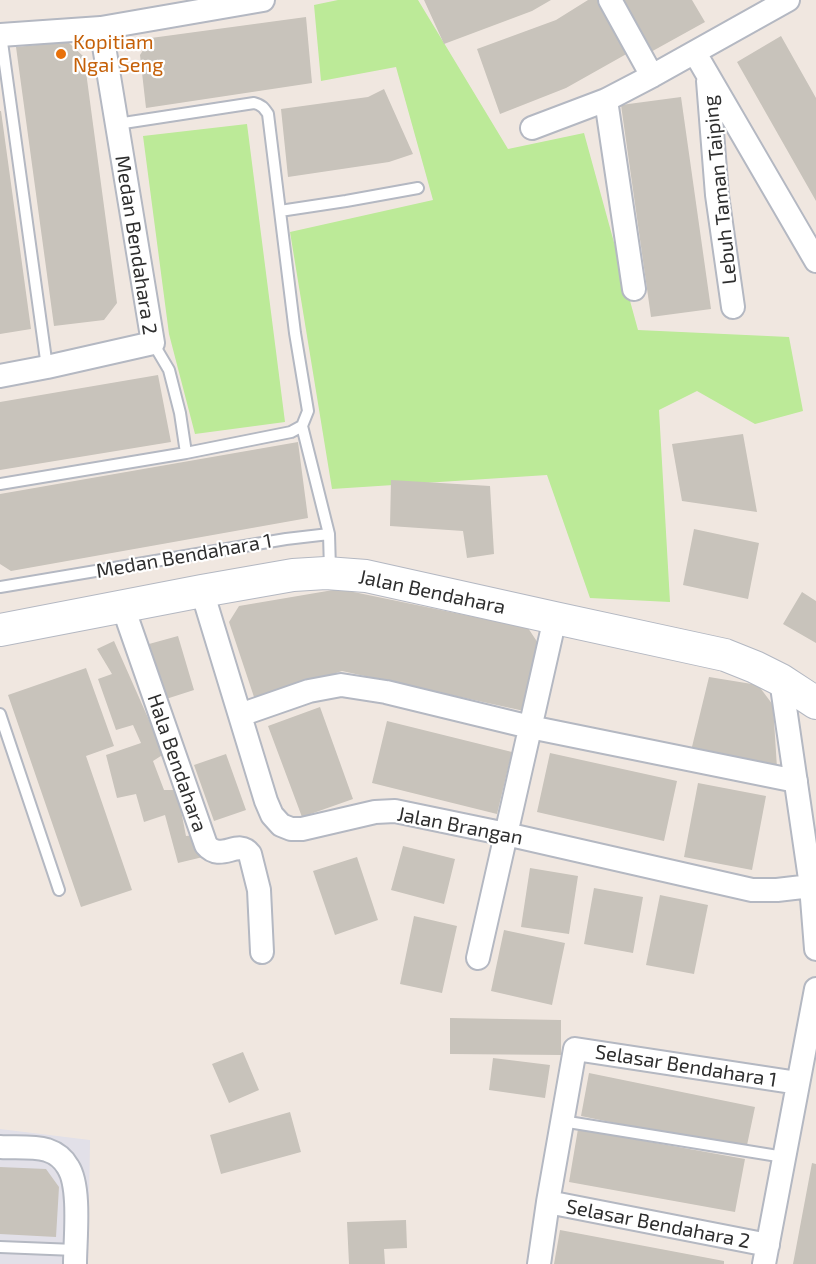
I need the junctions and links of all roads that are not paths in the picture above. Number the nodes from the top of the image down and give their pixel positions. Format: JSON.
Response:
{"nodes":[{"id":1,"x":263,"y":0,"type":"edge"},
{"id":2,"x":610,"y":0,"type":"edge"},
{"id":3,"x":788,"y":0,"type":"edge"},
{"id":4,"x":101,"y":28,"type":"junction"},
{"id":5,"x":1,"y":35,"type":"edge"},
{"id":6,"x":695,"y":52,"type":"junction"},
{"id":7,"x":707,"y":73,"type":"junction"},
{"id":8,"x":652,"y":76,"type":"junction"},
{"id":9,"x":606,"y":100,"type":"junction"},
{"id":10,"x":117,"y":124,"type":"junction"},
{"id":11,"x":532,"y":128,"type":"dead end"},
{"id":12,"x":418,"y":188,"type":"dead end"},
{"id":13,"x":280,"y":211,"type":"junction"},
{"id":14,"x":816,"y":261,"type":"edge"},
{"id":15,"x":634,"y":289,"type":"dead end"},
{"id":16,"x":733,"y":307,"type":"dead end"},
{"id":17,"x":153,"y":343,"type":"junction"},
{"id":18,"x":47,"y":367,"type":"junction"},
{"id":19,"x":0,"y":376,"type":"edge"},
{"id":20,"x":302,"y":426,"type":"junction"},
{"id":21,"x":186,"y":453,"type":"junction"},
{"id":22,"x":0,"y":484,"type":"edge"},
{"id":23,"x":329,"y":534,"type":"junction"},
{"id":24,"x":330,"y":573,"type":"junction"},
{"id":25,"x":0,"y":587,"type":"edge"},
{"id":26,"x":202,"y":591,"type":"junction"},
{"id":27,"x":123,"y":607,"type":"junction"},
{"id":28,"x":555,"y":618,"type":"junction"},
{"id":29,"x":0,"y":630,"type":"edge"},
{"id":30,"x":781,"y":680,"type":"junction"},
{"id":31,"x":816,"y":703,"type":"edge"},
{"id":32,"x":0,"y":714,"type":"edge"},
{"id":33,"x":240,"y":715,"type":"junction"},
{"id":34,"x":530,"y":727,"type":"junction"},
{"id":35,"x":796,"y":782,"type":"junction"},
{"id":36,"x":506,"y":834,"type":"junction"},
{"id":37,"x":811,"y":886,"type":"junction"},
{"id":38,"x":59,"y":890,"type":"dead end"},
{"id":39,"x":816,"y":949,"type":"edge"},
{"id":40,"x":262,"y":952,"type":"dead end"},
{"id":41,"x":478,"y":958,"type":"dead end"},
{"id":42,"x":816,"y":989,"type":"edge"},
{"id":43,"x":798,"y":1083,"type":"junction"},
{"id":44,"x":562,"y":1121,"type":"junction"},
{"id":45,"x":0,"y":1147,"type":"edge"},
{"id":46,"x":784,"y":1157,"type":"junction"},
{"id":47,"x":548,"y":1202,"type":"junction"},
{"id":48,"x":0,"y":1247,"type":"edge"},
{"id":49,"x":766,"y":1255,"type":"edge"},
{"id":50,"x":75,"y":1257,"type":"edge"},
{"id":51,"x":539,"y":1264,"type":"edge"}],
"edges":[{"from":1,"to":4,"type":"street"},
{"from":2,"to":8,"type":"street"},
{"from":3,"to":6,"type":"street"},
{"from":4,"to":5,"type":"street"},
{"from":4,"to":10,"type":"street","name":"Medan Bendahara 2"},
{"from":5,"to":18,"type":"lane"},
{"from":6,"to":7,"type":"street","name":"Lebuh Taman Taiping"},
{"from":6,"to":8,"type":"street"},
{"from":7,"to":14,"type":"street","name":"Lebuh Taman Taiping"},
{"from":7,"to":16,"type":"street","name":"Lebuh Taman Taiping"},
{"from":8,"to":9,"type":"street"},
{"from":9,"to":11,"type":"street"},
{"from":9,"to":15,"type":"street"},
{"from":10,"to":13,"type":"lane"},
{"from":10,"to":17,"type":"street","name":"Medan Bendahara 2"},
{"from":12,"to":13,"type":"lane"},
{"from":13,"to":20,"type":"lane"},
{"from":17,"to":18,"type":"street","name":"Medan Bendahara 2"},
{"from":17,"to":21,"type":"lane"},
{"from":18,"to":19,"type":"street","name":"Medan Bendahara 2"},
{"from":20,"to":21,"type":"lane"},
{"from":20,"to":23,"type":"lane"},
{"from":21,"to":22,"type":"lane"},
{"from":23,"to":24,"type":"lane"},
{"from":23,"to":25,"type":"lane","name":"Medan Bendahara 1"},
{"from":24,"to":26,"type":"main road","name":"Jalan Bendahara"},
{"from":24,"to":28,"type":"main road","name":"Jalan Bendahara"},
{"from":26,"to":27,"type":"main road","name":"Jalan Bendahara"},
{"from":26,"to":33,"type":"street","name":"Jalan Brangan"},
{"from":27,"to":29,"type":"main road","name":"Jalan Bendahara"},
{"from":27,"to":40,"type":"street","name":"Hala Bendahara"},
{"from":28,"to":30,"type":"main road","name":"Jalan Bendahara"},
{"from":28,"to":34,"type":"street"},
{"from":30,"to":31,"type":"main road","name":"Jalan Bendahara"},
{"from":30,"to":35,"type":"street"},
{"from":32,"to":38,"type":"lane"},
{"from":33,"to":34,"type":"street"},
{"from":33,"to":36,"type":"street","name":"Jalan Brangan"},
{"from":34,"to":35,"type":"street"},
{"from":34,"to":36,"type":"street"},
{"from":35,"to":37,"type":"street"},
{"from":36,"to":37,"type":"street","name":"Jalan Brangan"},
{"from":36,"to":41,"type":"street"},
{"from":37,"to":39,"type":"street"},
{"from":42,"to":43,"type":"street"},
{"from":43,"to":44,"type":"street","name":"Selasar Bendahara 1"},
{"from":43,"to":46,"type":"street"},
{"from":44,"to":46,"type":"lane"},
{"from":44,"to":47,"type":"street"},
{"from":45,"to":50,"type":"street"},
{"from":46,"to":49,"type":"street"},
{"from":47,"to":49,"type":"street","name":"Selasar Bendahara 2"},
{"from":47,"to":51,"type":"street"},
{"from":48,"to":50,"type":"lane"}]}
